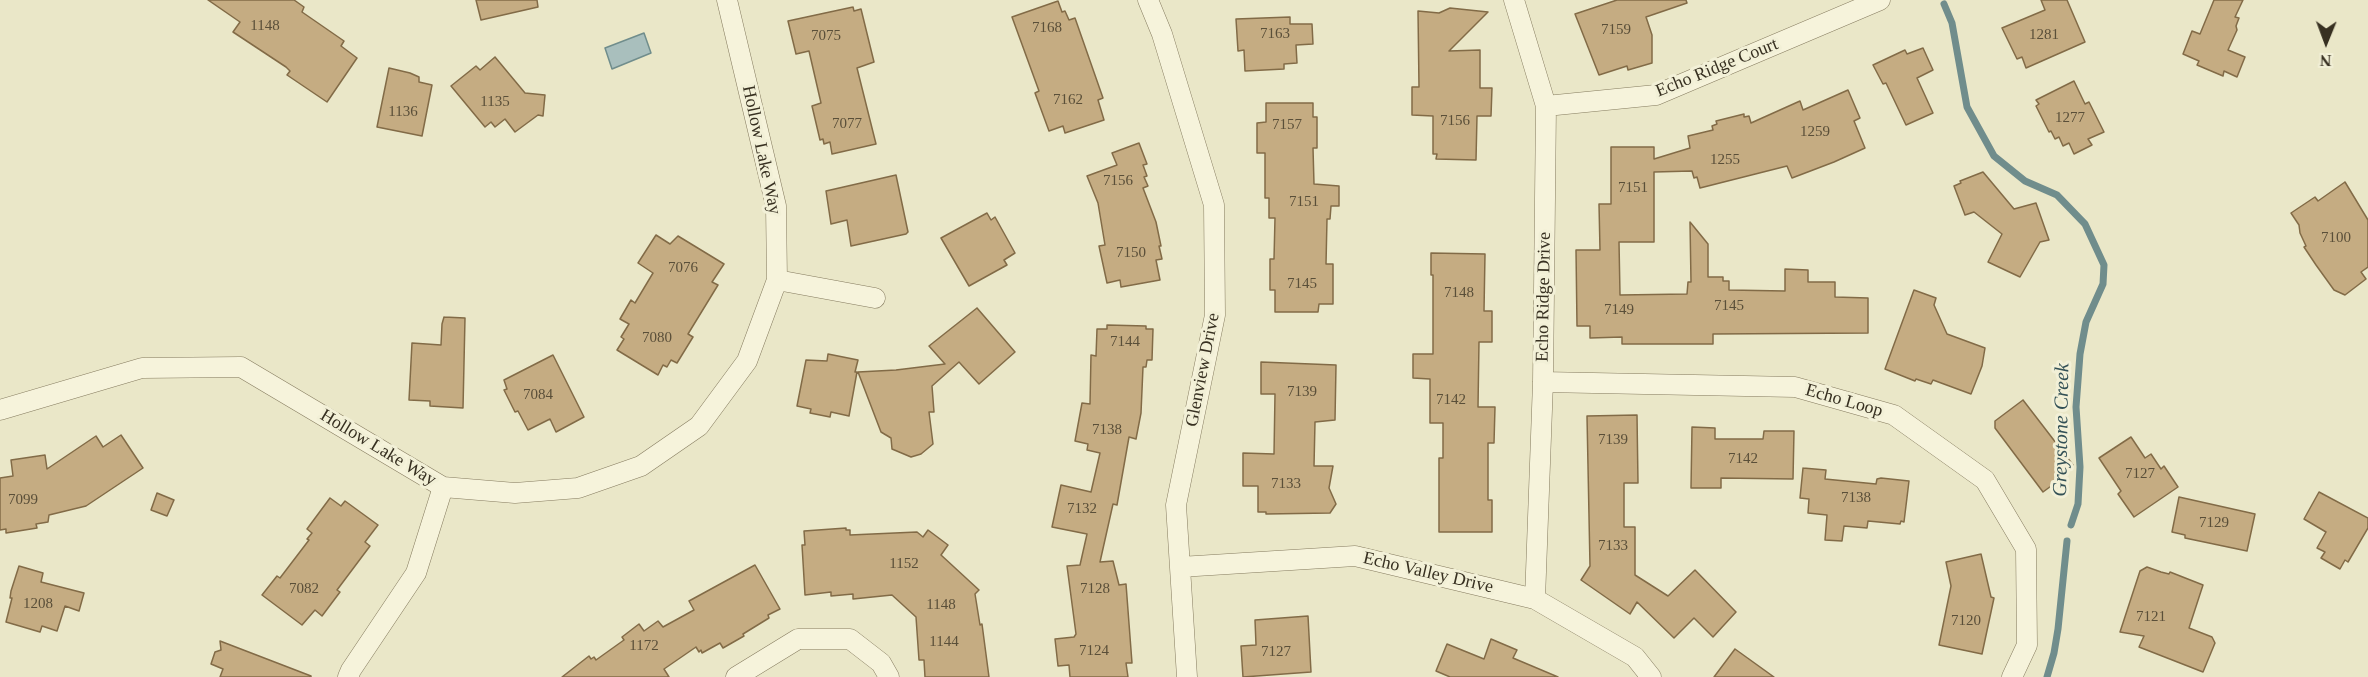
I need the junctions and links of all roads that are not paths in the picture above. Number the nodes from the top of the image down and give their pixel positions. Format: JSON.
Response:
{"nodes":[{"id":1,"x":727,"y":0,"type":"edge"},
{"id":2,"x":1149,"y":0,"type":"edge"},
{"id":3,"x":1514,"y":0,"type":"edge"},
{"id":4,"x":1880,"y":0,"type":"edge"},
{"id":5,"x":1546,"y":106,"type":"junction"},
{"id":6,"x":777,"y":280,"type":"junction"},
{"id":7,"x":874,"y":298,"type":"dead end"},
{"id":8,"x":1543,"y":382,"type":"junction"},
{"id":9,"x":0,"y":410,"type":"edge"},
{"id":10,"x":443,"y":486,"type":"junction"},
{"id":11,"x":1180,"y":567,"type":"junction"},
{"id":12,"x":1535,"y":599,"type":"junction"},
{"id":13,"x":348,"y":677,"type":"edge"},
{"id":14,"x":736,"y":677,"type":"edge"},
{"id":15,"x":889,"y":677,"type":"edge"},
{"id":16,"x":1187,"y":677,"type":"edge"},
{"id":17,"x":1651,"y":677,"type":"edge"},
{"id":18,"x":2012,"y":677,"type":"edge"}],
"edges":[{"from":1,"to":6,"type":"street","name":"Hollow Lake Way"},
{"from":2,"to":11,"type":"street","name":"Glenview Drive"},
{"from":3,"to":5,"type":"street","name":"Echo Ridge Drive"},
{"from":4,"to":5,"type":"street","name":"Echo Ridge Court"},
{"from":5,"to":8,"type":"street","name":"Echo Ridge Drive"},
{"from":6,"to":7,"type":"street"},
{"from":6,"to":10,"type":"street","name":"Hollow Lake Way"},
{"from":8,"to":12,"type":"street","name":"Echo Ridge Drive"},
{"from":8,"to":18,"type":"street","name":"Echo Loop"},
{"from":9,"to":10,"type":"street","name":"Hollow Lake Way"},
{"from":10,"to":13,"type":"street"},
{"from":11,"to":12,"type":"street","name":"Echo Valley Drive"},
{"from":11,"to":16,"type":"street","name":"Glenview Drive"},
{"from":12,"to":17,"type":"street","name":"Echo Valley Drive"},
{"from":14,"to":15,"type":"street"}]}
